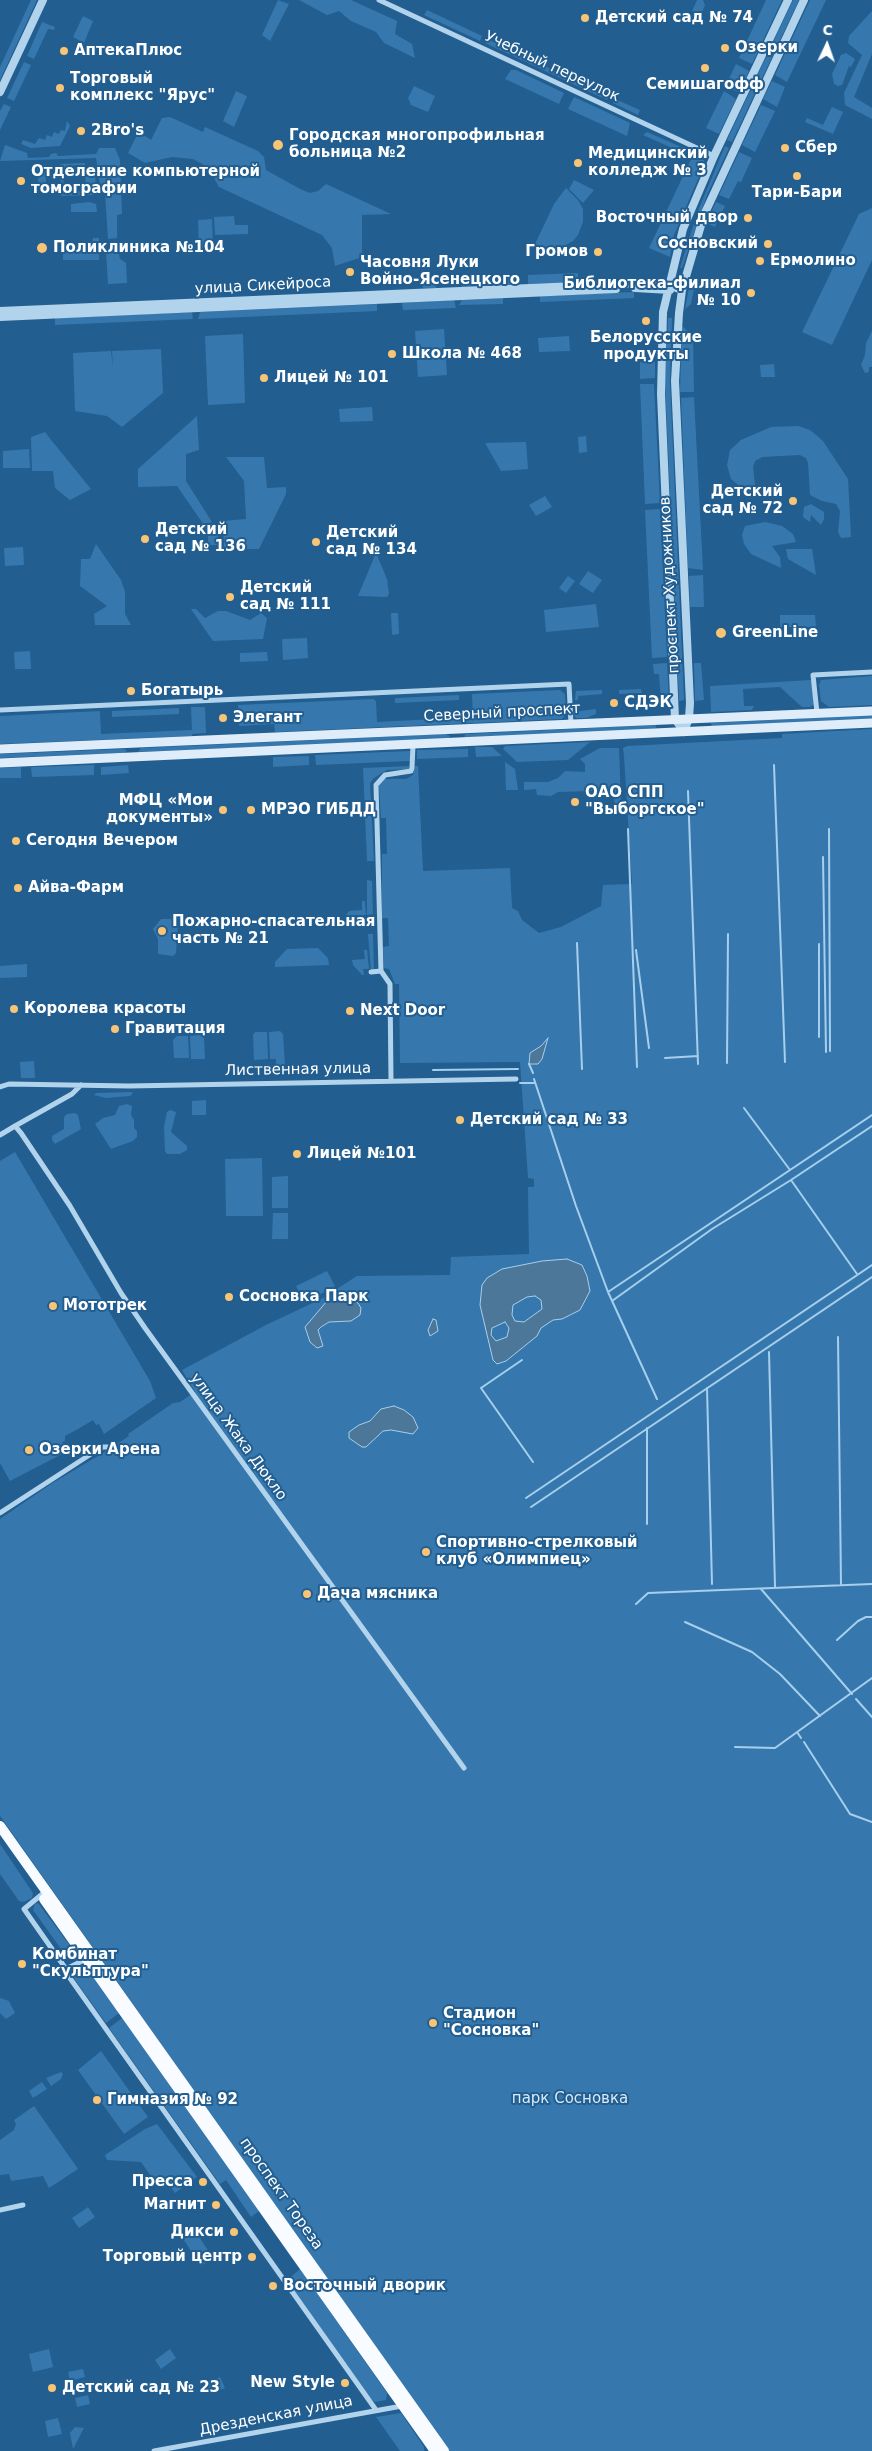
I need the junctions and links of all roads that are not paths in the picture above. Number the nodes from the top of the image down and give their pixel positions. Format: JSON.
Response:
{"nodes":[{"id":1,"x":43,"y":0,"type":"edge"},
{"id":2,"x":380,"y":0,"type":"edge"},
{"id":3,"x":788,"y":0,"type":"edge"},
{"id":4,"x":804,"y":0,"type":"edge"},
{"id":5,"x":0,"y":92,"type":"edge"},
{"id":6,"x":714,"y":156,"type":"junction"},
{"id":7,"x":668,"y":288,"type":"junction"},
{"id":8,"x":682,"y":290,"type":"junction"},
{"id":9,"x":0,"y":311,"type":"edge"},
{"id":10,"x":0,"y":317,"type":"edge"},
{"id":11,"x":872,"y":672,"type":"edge"},
{"id":12,"x":0,"y":710,"type":"edge"},
{"id":13,"x":872,"y":711,"type":"edge"},
{"id":14,"x":817,"y":713,"type":"junction"},
{"id":15,"x":689,"y":718,"type":"junction"},
{"id":16,"x":675,"y":719,"type":"junction"},
{"id":17,"x":571,"y":724,"type":"junction"},
{"id":18,"x":872,"y":724,"type":"edge"},
{"id":19,"x":684,"y":732,"type":"junction"},
{"id":20,"x":132,"y":743,"type":"junction"},
{"id":21,"x":413,"y":744,"type":"junction"},
{"id":22,"x":0,"y":749,"type":"edge"},
{"id":23,"x":133,"y":757,"type":"junction"},
{"id":24,"x":0,"y":763,"type":"edge"},
{"id":25,"x":381,"y":971,"type":"junction"},
{"id":26,"x":371,"y":972,"type":"dead end"},
{"id":27,"x":516,"y":1079,"type":"dead end"},
{"id":28,"x":391,"y":1081,"type":"junction"},
{"id":29,"x":81,"y":1085,"type":"junction"},
{"id":30,"x":0,"y":1087,"type":"edge"},
{"id":31,"x":15,"y":1126,"type":"junction"},
{"id":32,"x":0,"y":1135,"type":"edge"},
{"id":33,"x":112,"y":1447,"type":"dead end"},
{"id":34,"x":0,"y":1513,"type":"edge"},
{"id":35,"x":464,"y":1768,"type":"dead end"},
{"id":36,"x":0,"y":1826,"type":"edge"},
{"id":37,"x":0,"y":1837,"type":"edge"},
{"id":38,"x":44,"y":1893,"type":"junction"},
{"id":39,"x":90,"y":1957,"type":"junction"},
{"id":40,"x":67,"y":1972,"type":"junction"},
{"id":41,"x":24,"y":2205,"type":"dead end"},
{"id":42,"x":0,"y":2210,"type":"edge"},
{"id":43,"x":402,"y":2406,"type":"junction"},
{"id":44,"x":376,"y":2410,"type":"junction"},
{"id":45,"x":154,"y":2451,"type":"edge"},
{"id":46,"x":435,"y":2451,"type":"edge"},
{"id":47,"x":444,"y":2451,"type":"edge"}],
"edges":[{"from":1,"to":5,"type":"street"},
{"from":2,"to":6,"type":"street","name":"Учебный переулок"},
{"from":3,"to":6,"type":"street","name":"проспект Художников"},
{"from":4,"to":8,"type":"street","name":"проспект Художников"},
{"from":6,"to":7,"type":"street","name":"проспект Художников"},
{"from":7,"to":8,"type":"street","name":"улица Сикейроса"},
{"from":7,"to":9,"type":"street","name":"улица Сикейроса"},
{"from":7,"to":10,"type":"street","name":"улица Сикейроса"},
{"from":7,"to":16,"type":"street","name":"проспект Художников"},
{"from":8,"to":15,"type":"street","name":"проспект Художников"},
{"from":11,"to":14,"type":"street"},
{"from":12,"to":17,"type":"street"},
{"from":13,"to":14,"type":"main road","name":"Северный проспект"},
{"from":14,"to":15,"type":"main road","name":"Северный проспект"},
{"from":15,"to":16,"type":"main road","name":"Северный проспект"},
{"from":15,"to":19,"type":"street","name":"проспект Художников"},
{"from":16,"to":17,"type":"main road","name":"Северный проспект"},
{"from":16,"to":19,"type":"street"},
{"from":17,"to":20,"type":"main road","name":"Северный проспект"},
{"from":18,"to":19,"type":"main road","name":"Северный проспект"},
{"from":19,"to":21,"type":"main road","name":"Северный проспект"},
{"from":20,"to":22,"type":"main road","name":"Северный проспект"},
{"from":20,"to":23,"type":"main road"},
{"from":21,"to":23,"type":"main road","name":"Северный проспект"},
{"from":21,"to":25,"type":"street"},
{"from":23,"to":24,"type":"main road","name":"Северный проспект"},
{"from":25,"to":26,"type":"street"},
{"from":25,"to":28,"type":"street"},
{"from":27,"to":28,"type":"street","name":"Лиственная улица"},
{"from":28,"to":29,"type":"street","name":"Лиственная улица"},
{"from":29,"to":30,"type":"street","name":"Лиственная улица"},
{"from":29,"to":31,"type":"street"},
{"from":31,"to":32,"type":"street"},
{"from":31,"to":35,"type":"street","name":"улица Жака Дюкло"},
{"from":33,"to":34,"type":"street"},
{"from":36,"to":38,"type":"main road","name":"проспект Тореза"},
{"from":37,"to":38,"type":"main road","name":"проспект Тореза"},
{"from":38,"to":39,"type":"main road","name":"проспект Тореза"},
{"from":38,"to":40,"type":"street"},
{"from":39,"to":40,"type":"street"},
{"from":39,"to":43,"type":"main road","name":"проспект Тореза"},
{"from":39,"to":47,"type":"main road","name":"проспект Тореза"},
{"from":40,"to":44,"type":"street"},
{"from":41,"to":42,"type":"street"},
{"from":43,"to":44,"type":"street","name":"Дрезденская улица"},
{"from":43,"to":46,"type":"main road","name":"проспект Тореза"},
{"from":44,"to":45,"type":"street","name":"Дрезденская улица"}]}
